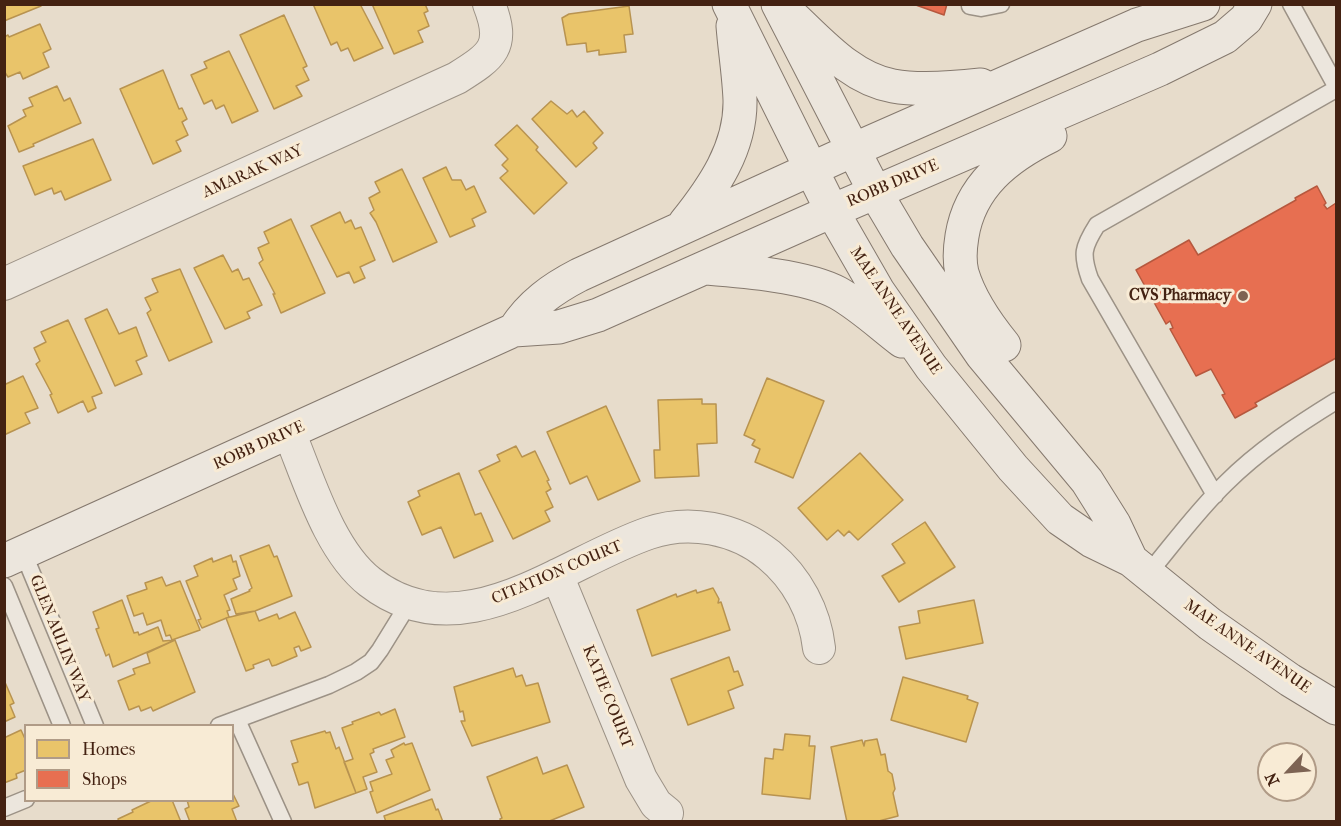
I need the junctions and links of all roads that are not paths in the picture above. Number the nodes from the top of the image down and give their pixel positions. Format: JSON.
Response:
{"nodes":[{"id":1,"x":489,"y":4,"type":"edge"},
{"id":2,"x":778,"y":4,"type":"edge"},
{"id":3,"x":1000,"y":4,"type":"edge"},
{"id":4,"x":1255,"y":4,"type":"edge"},
{"id":5,"x":1291,"y":4,"type":"edge"},
{"id":6,"x":970,"y":6,"type":"dead end"},
{"id":7,"x":1187,"y":6,"type":"edge"},
{"id":8,"x":730,"y":9,"type":"edge"},
{"id":9,"x":1003,"y":84,"type":"junction"},
{"id":10,"x":1336,"y":88,"type":"edge"},
{"id":11,"x":1106,"y":92,"type":"junction"},
{"id":12,"x":853,"y":150,"type":"junction"},
{"id":13,"x":810,"y":169,"type":"junction"},
{"id":14,"x":875,"y":192,"type":"junction"},
{"id":15,"x":832,"y":211,"type":"junction"},
{"id":16,"x":681,"y":228,"type":"junction"},
{"id":17,"x":704,"y":268,"type":"junction"},
{"id":18,"x":8,"y":274,"type":"edge"},
{"id":19,"x":514,"y":330,"type":"junction"},
{"id":20,"x":924,"y":358,"type":"junction"},
{"id":21,"x":1336,"y":401,"type":"edge"},
{"id":22,"x":289,"y":432,"type":"junction"},
{"id":23,"x":1071,"y":459,"type":"junction"},
{"id":24,"x":1215,"y":495,"type":"junction"},
{"id":25,"x":14,"y":557,"type":"edge"},
{"id":26,"x":1140,"y":567,"type":"junction"},
{"id":27,"x":557,"y":575,"type":"junction"},
{"id":28,"x":4,"y":586,"type":"edge"},
{"id":29,"x":409,"y":603,"type":"junction"},
{"id":30,"x":819,"y":648,"type":"dead end"},
{"id":31,"x":1336,"y":708,"type":"edge"},
{"id":32,"x":237,"y":720,"type":"junction"},
{"id":33,"x":61,"y":724,"type":"edge"},
{"id":34,"x":94,"y":724,"type":"edge"},
{"id":35,"x":225,"y":724,"type":"edge"},
{"id":36,"x":24,"y":800,"type":"edge"},
{"id":37,"x":4,"y":808,"type":"edge"},
{"id":38,"x":667,"y":813,"type":"dead end"},
{"id":39,"x":283,"y":822,"type":"edge"}],
"edges":[{"from":1,"to":18,"type":"street","name":"AMARAK WAY"},
{"from":2,"to":9,"type":"main road"},
{"from":2,"to":12,"type":"main road","name":"MAE ANNE AVENUE"},
{"from":3,"to":6,"type":"lane"},
{"from":4,"to":11,"type":"main road","name":"ROBB DRIVE"},
{"from":5,"to":10,"type":"lane"},
{"from":7,"to":9,"type":"main road","name":"ROBB DRIVE"},
{"from":8,"to":13,"type":"main road","name":"MAE ANNE AVENUE"},
{"from":8,"to":16,"type":"main road"},
{"from":9,"to":12,"type":"main road","name":"ROBB DRIVE"},
{"from":10,"to":24,"type":"lane"},
{"from":11,"to":14,"type":"main road","name":"ROBB DRIVE"},
{"from":11,"to":23,"type":"main road"},
{"from":12,"to":13,"type":"main road","name":"ROBB DRIVE"},
{"from":12,"to":14,"type":"main road","name":"MAE ANNE AVENUE"},
{"from":13,"to":15,"type":"main road","name":"MAE ANNE AVENUE"},
{"from":13,"to":16,"type":"main road","name":"ROBB DRIVE"},
{"from":14,"to":15,"type":"main road","name":"ROBB DRIVE"},
{"from":14,"to":23,"type":"main road","name":"MAE ANNE AVENUE"},
{"from":15,"to":17,"type":"main road","name":"ROBB DRIVE"},
{"from":15,"to":20,"type":"main road","name":"MAE ANNE AVENUE"},
{"from":16,"to":19,"type":"main road","name":"ROBB DRIVE"},
{"from":17,"to":19,"type":"main road","name":"ROBB DRIVE"},
{"from":17,"to":20,"type":"main road"},
{"from":19,"to":22,"type":"main road","name":"ROBB DRIVE"},
{"from":20,"to":26,"type":"main road","name":"MAE ANNE AVENUE"},
{"from":21,"to":24,"type":"lane"},
{"from":22,"to":25,"type":"main road","name":"ROBB DRIVE"},
{"from":22,"to":29,"type":"street","name":"CITATION COURT"},
{"from":23,"to":26,"type":"main road","name":"MAE ANNE AVENUE"},
{"from":24,"to":26,"type":"lane"},
{"from":25,"to":34,"type":"lane","name":"GLEN AULIN WAY"},
{"from":26,"to":31,"type":"main road","name":"MAE ANNE AVENUE"},
{"from":27,"to":29,"type":"street","name":"CITATION COURT"},
{"from":27,"to":30,"type":"street","name":"CITATION COURT"},
{"from":27,"to":38,"type":"street","name":"KATIE COURT"},
{"from":28,"to":33,"type":"lane","name":"GLEN AULIN WAY"},
{"from":29,"to":32,"type":"lane"},
{"from":32,"to":35,"type":"lane"},
{"from":32,"to":39,"type":"lane"},
{"from":36,"to":37,"type":"lane"}]}
